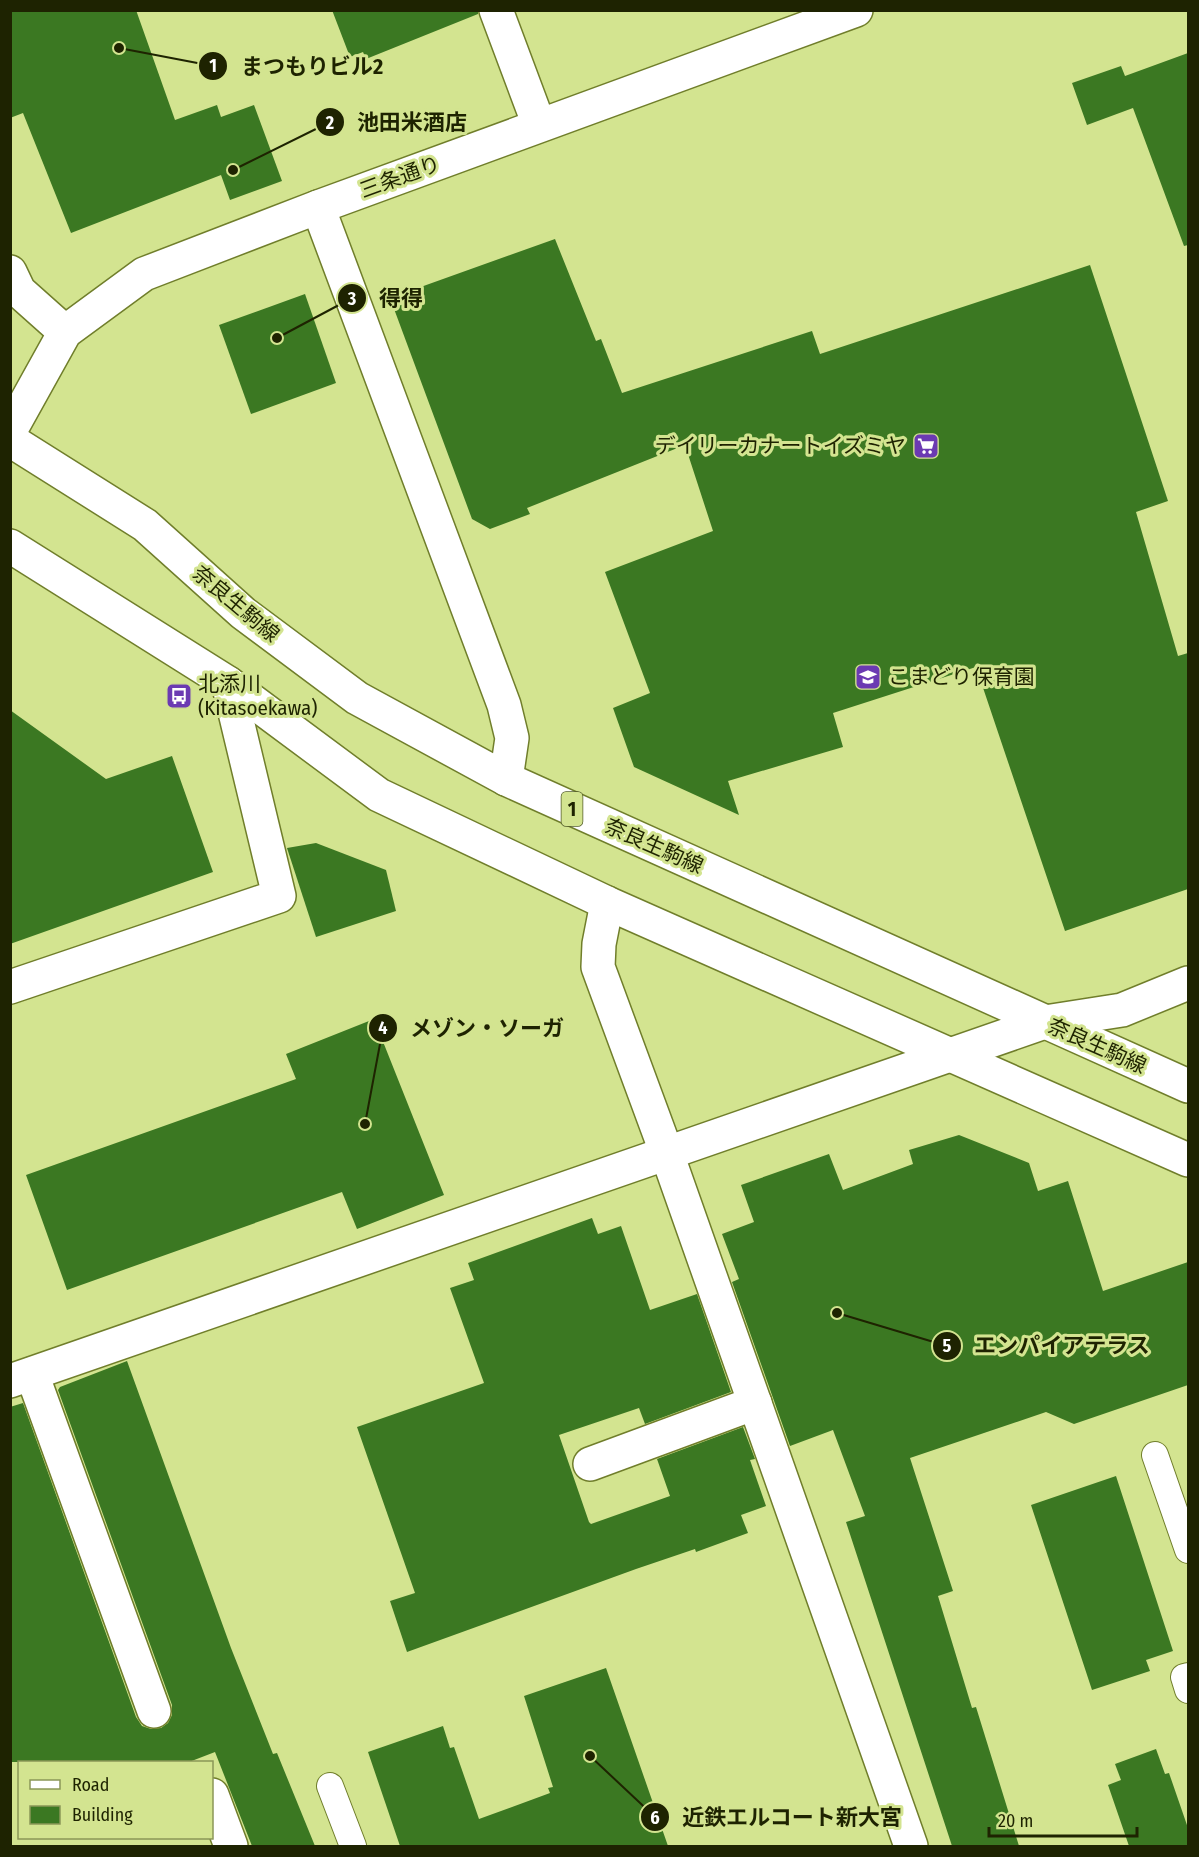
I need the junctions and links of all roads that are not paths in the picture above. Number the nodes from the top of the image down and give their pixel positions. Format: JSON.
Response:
{"nodes":[{"id":1,"x":496,"y":10,"type":"edge"},
{"id":2,"x":856,"y":10,"type":"edge"},
{"id":3,"x":539,"y":125,"type":"junction"},
{"id":4,"x":318,"y":207,"type":"junction"},
{"id":5,"x":10,"y":272,"type":"edge"},
{"id":6,"x":65,"y":332,"type":"junction"},
{"id":7,"x":10,"y":432,"type":"edge"},
{"id":8,"x":10,"y":440,"type":"edge"},
{"id":9,"x":10,"y":546,"type":"edge"},
{"id":10,"x":228,"y":683,"type":"junction"},
{"id":11,"x":506,"y":779,"type":"junction"},
{"id":12,"x":607,"y":903,"type":"junction"},
{"id":13,"x":1188,"y":983,"type":"edge"},
{"id":14,"x":10,"y":987,"type":"edge"},
{"id":15,"x":1045,"y":1022,"type":"junction"},
{"id":16,"x":950,"y":1055,"type":"junction"},
{"id":17,"x":1188,"y":1086,"type":"edge"},
{"id":18,"x":667,"y":1154,"type":"junction"},
{"id":19,"x":1188,"y":1160,"type":"edge"},
{"id":20,"x":21,"y":1377,"type":"edge"},
{"id":21,"x":755,"y":1403,"type":"junction"},
{"id":22,"x":1155,"y":1455,"type":"dead end"},
{"id":23,"x":590,"y":1464,"type":"dead end"},
{"id":24,"x":1188,"y":1550,"type":"edge"},
{"id":25,"x":1188,"y":1676,"type":"edge"},
{"id":26,"x":1188,"y":1690,"type":"edge"},
{"id":27,"x":154,"y":1711,"type":"dead end"},
{"id":28,"x":330,"y":1786,"type":"dead end"},
{"id":29,"x":213,"y":1798,"type":"edge"},
{"id":30,"x":231,"y":1846,"type":"edge"},
{"id":31,"x":353,"y":1846,"type":"edge"},
{"id":32,"x":911,"y":1846,"type":"edge"}],
"edges":[{"from":1,"to":3,"type":"street"},
{"from":2,"to":3,"type":"street","name":"三条通り"},
{"from":3,"to":4,"type":"street","name":"三条通り"},
{"from":4,"to":6,"type":"street","name":"三条通り"},
{"from":4,"to":11,"type":"street"},
{"from":5,"to":6,"type":"street"},
{"from":6,"to":7,"type":"street","name":"三条通り"},
{"from":8,"to":11,"type":"street","name":"奈良生駒線","number":"1"},
{"from":9,"to":10,"type":"street"},
{"from":10,"to":12,"type":"street"},
{"from":10,"to":14,"type":"street"},
{"from":11,"to":15,"type":"street","name":"奈良生駒線","number":"1"},
{"from":12,"to":16,"type":"street"},
{"from":12,"to":18,"type":"street"},
{"from":13,"to":15,"type":"street"},
{"from":15,"to":16,"type":"street"},
{"from":15,"to":17,"type":"street","name":"奈良生駒線","number":"1"},
{"from":16,"to":18,"type":"street"},
{"from":16,"to":19,"type":"street"},
{"from":18,"to":20,"type":"street"},
{"from":18,"to":21,"type":"street"},
{"from":20,"to":27,"type":"street"},
{"from":21,"to":23,"type":"street"},
{"from":21,"to":32,"type":"street"},
{"from":22,"to":24,"type":"lane"},
{"from":25,"to":26,"type":"lane"},
{"from":28,"to":31,"type":"lane"},
{"from":29,"to":30,"type":"street"}]}
